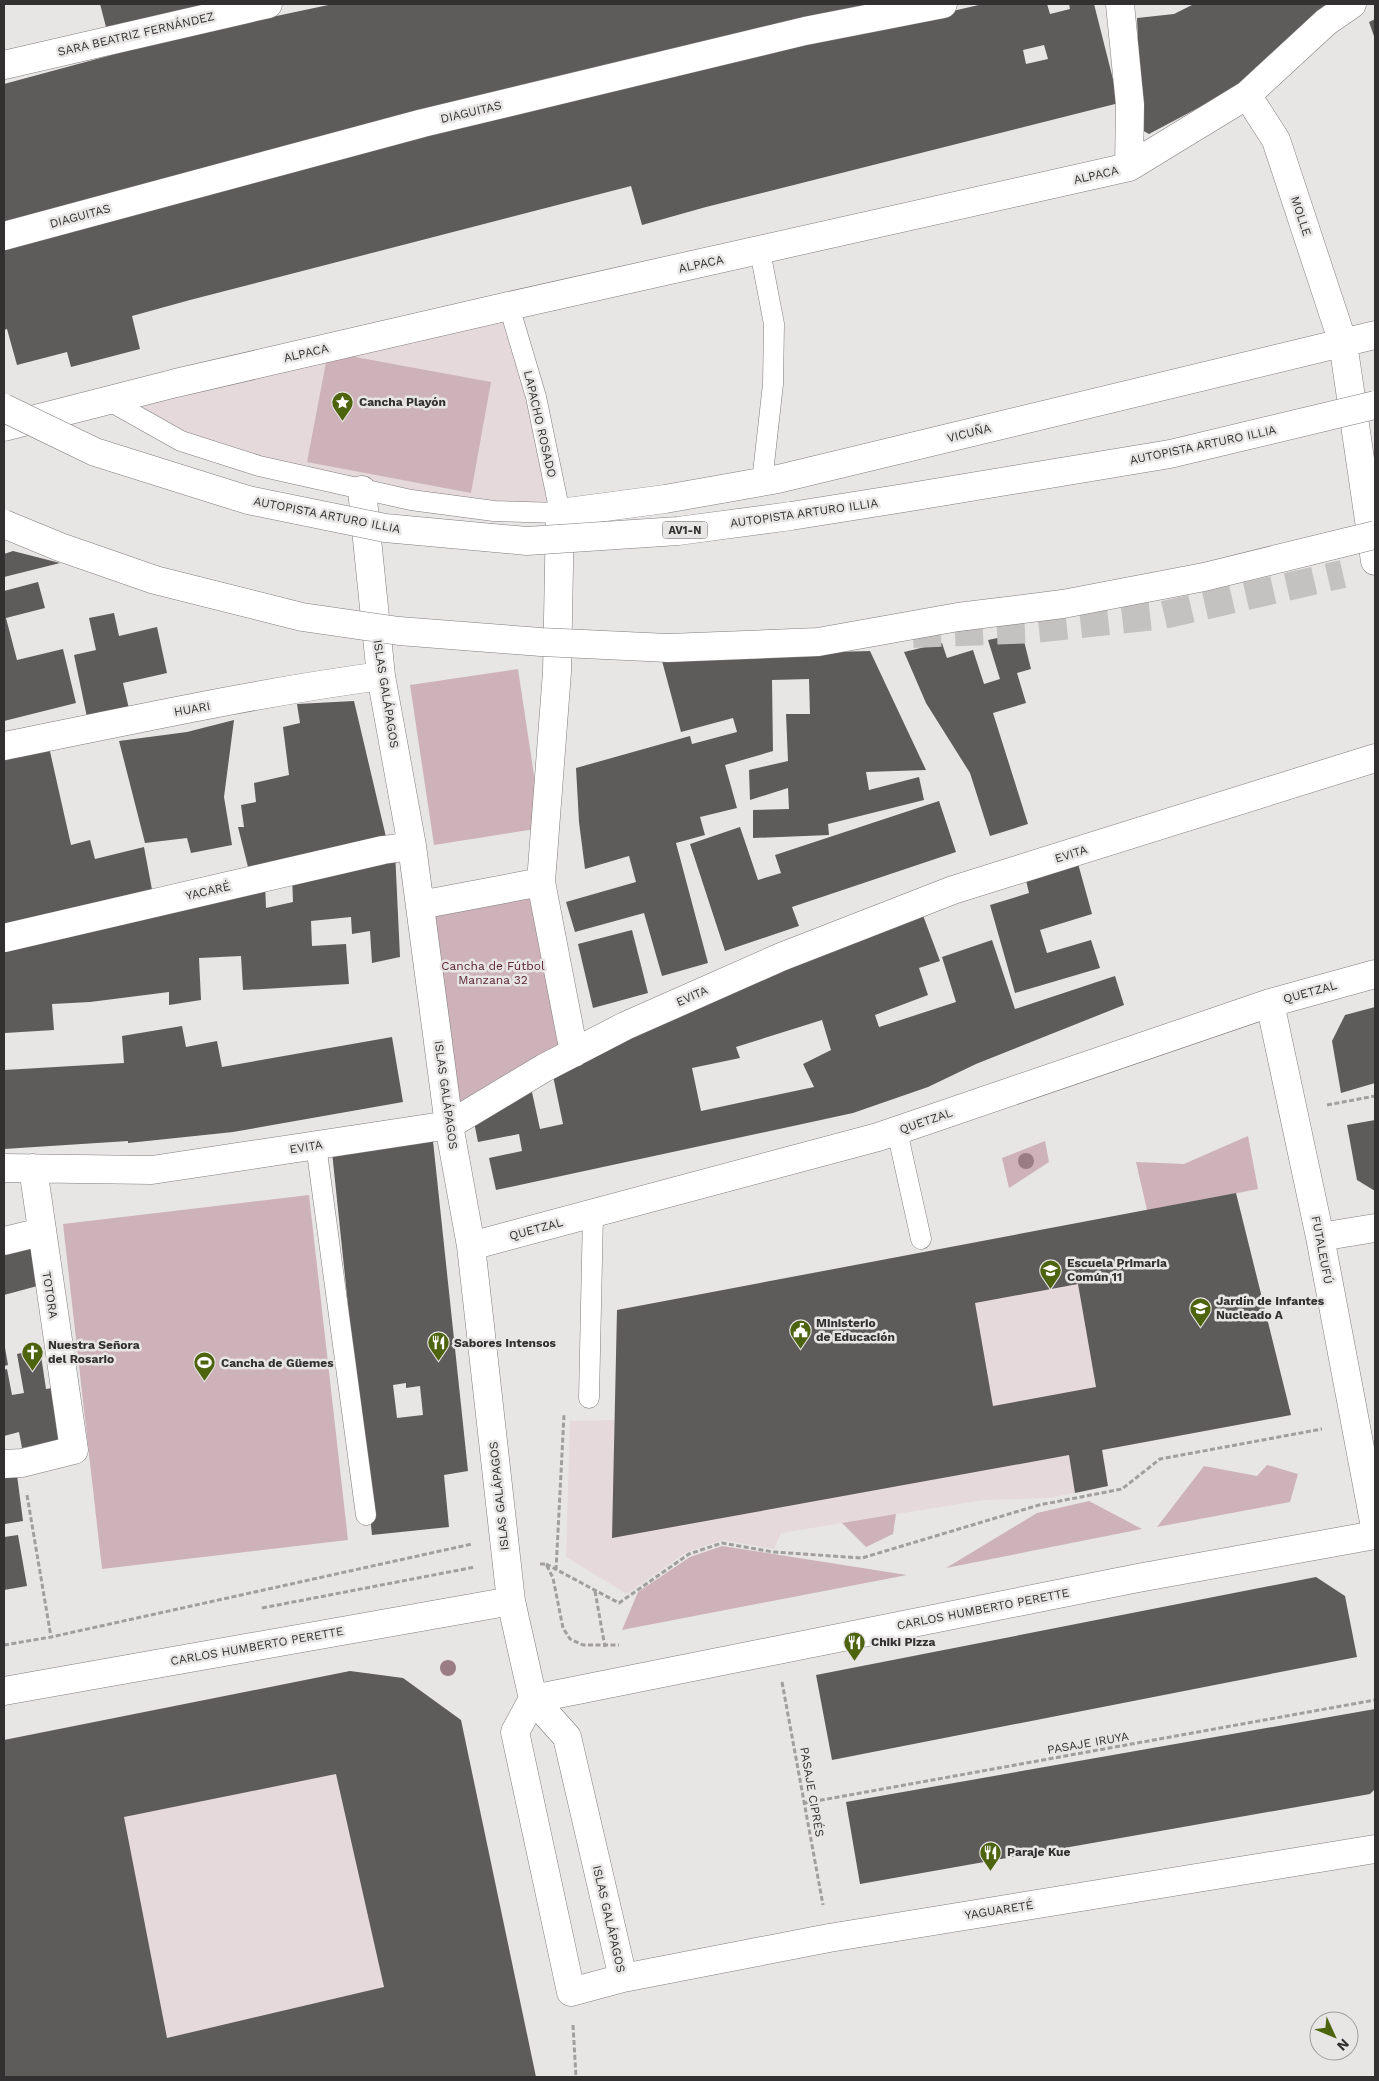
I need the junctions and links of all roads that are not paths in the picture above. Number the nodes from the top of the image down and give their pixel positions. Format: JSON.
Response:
{"nodes":[{"id":1,"x":268,"y":4,"type":"edge"},
{"id":2,"x":943,"y":4,"type":"edge"},
{"id":3,"x":1120,"y":4,"type":"edge"},
{"id":4,"x":1352,"y":4,"type":"edge"},
{"id":5,"x":4,"y":65,"type":"edge"},
{"id":6,"x":1247,"y":95,"type":"junction"},
{"id":7,"x":1129,"y":167,"type":"junction"},
{"id":8,"x":4,"y":236,"type":"edge"},
{"id":9,"x":760,"y":251,"type":"junction"},
{"id":10,"x":509,"y":306,"type":"junction"},
{"id":11,"x":1375,"y":335,"type":"edge"},
{"id":12,"x":1343,"y":343,"type":"junction"},
{"id":13,"x":108,"y":400,"type":"junction"},
{"id":14,"x":1375,"y":406,"type":"edge"},
{"id":15,"x":4,"y":408,"type":"edge"},
{"id":16,"x":4,"y":427,"type":"edge"},
{"id":17,"x":762,"y":482,"type":"junction"},
{"id":18,"x":362,"y":490,"type":"junction"},
{"id":19,"x":560,"y":513,"type":"junction"},
{"id":20,"x":4,"y":524,"type":"edge"},
{"id":21,"x":1375,"y":535,"type":"edge"},
{"id":22,"x":1375,"y":560,"type":"edge"},
{"id":23,"x":381,"y":676,"type":"junction"},
{"id":24,"x":4,"y":746,"type":"edge"},
{"id":25,"x":1375,"y":758,"type":"edge"},
{"id":26,"x":412,"y":846,"type":"junction"},
{"id":27,"x":541,"y":882,"type":"junction"},
{"id":28,"x":420,"y":906,"type":"junction"},
{"id":29,"x":4,"y":938,"type":"edge"},
{"id":30,"x":1375,"y":974,"type":"edge"},
{"id":31,"x":1270,"y":1003,"type":"junction"},
{"id":32,"x":574,"y":1052,"type":"junction"},
{"id":33,"x":449,"y":1124,"type":"junction"},
{"id":34,"x":897,"y":1131,"type":"junction"},
{"id":35,"x":316,"y":1146,"type":"junction"},
{"id":36,"x":4,"y":1168,"type":"edge"},
{"id":37,"x":33,"y":1168,"type":"junction"},
{"id":38,"x":592,"y":1214,"type":"junction"},
{"id":39,"x":1375,"y":1228,"type":"edge"},
{"id":40,"x":41,"y":1232,"type":"junction"},
{"id":41,"x":1320,"y":1237,"type":"junction"},
{"id":42,"x":921,"y":1239,"type":"dead end"},
{"id":43,"x":4,"y":1241,"type":"edge"},
{"id":44,"x":471,"y":1246,"type":"junction"},
{"id":45,"x":589,"y":1398,"type":"dead end"},
{"id":46,"x":13,"y":1464,"type":"edge"},
{"id":47,"x":366,"y":1514,"type":"dead end"},
{"id":48,"x":1375,"y":1527,"type":"edge"},
{"id":49,"x":1375,"y":1536,"type":"edge"},
{"id":50,"x":511,"y":1601,"type":"junction"},
{"id":51,"x":4,"y":1691,"type":"edge"},
{"id":52,"x":532,"y":1699,"type":"junction"},
{"id":53,"x":1375,"y":1848,"type":"edge"},
{"id":54,"x":623,"y":1978,"type":"junction"}],
"edges":[{"from":1,"to":5,"type":"main road","name":"SARA BEATRIZ FERNÁNDEZ"},
{"from":2,"to":8,"type":"main road","name":"DIAGUITAS"},
{"from":3,"to":7,"type":"main road"},
{"from":4,"to":6,"type":"main road","name":"ALPACA"},
{"from":6,"to":7,"type":"main road","name":"ALPACA"},
{"from":6,"to":12,"type":"main road","name":"MOLLE"},
{"from":7,"to":9,"type":"main road","name":"ALPACA"},
{"from":9,"to":10,"type":"main road","name":"ALPACA"},
{"from":9,"to":17,"type":"lane"},
{"from":10,"to":13,"type":"main road","name":"ALPACA"},
{"from":10,"to":19,"type":"lane","name":"LAPACHO ROSADO"},
{"from":11,"to":12,"type":"main road","name":"VICUÑA"},
{"from":12,"to":17,"type":"main road","name":"VICUÑA"},
{"from":12,"to":22,"type":"main road","name":"MOLLE"},
{"from":13,"to":16,"type":"main road","name":"ALPACA"},
{"from":13,"to":18,"type":"lane"},
{"from":14,"to":15,"type":"main road","name":"AUTOPISTA ARTURO ILLIA","number":"AV1-N","bridge":true},
{"from":17,"to":19,"type":"main road","name":"VICUÑA"},
{"from":18,"to":19,"type":"lane"},
{"from":18,"to":23,"type":"main road","name":"ISLAS GALÁPAGOS"},
{"from":19,"to":27,"type":"main road"},
{"from":20,"to":21,"type":"main road","bridge":true},
{"from":23,"to":24,"type":"main road","name":"HUARI"},
{"from":23,"to":26,"type":"main road","name":"ISLAS GALÁPAGOS"},
{"from":25,"to":32,"type":"main road","name":"EVITA"},
{"from":26,"to":28,"type":"main road","name":"ISLAS GALÁPAGOS"},
{"from":26,"to":29,"type":"main road","name":"YACARÉ"},
{"from":27,"to":28,"type":"main road"},
{"from":27,"to":32,"type":"main road"},
{"from":28,"to":33,"type":"main road","name":"ISLAS GALÁPAGOS"},
{"from":30,"to":31,"type":"main road","name":"QUETZAL"},
{"from":31,"to":34,"type":"main road","name":"QUETZAL"},
{"from":31,"to":41,"type":"main road","name":"FUTALEUFÚ"},
{"from":32,"to":33,"type":"main road","name":"EVITA"},
{"from":33,"to":35,"type":"main road","name":"EVITA"},
{"from":33,"to":44,"type":"main road","name":"ISLAS GALÁPAGOS"},
{"from":34,"to":38,"type":"main road","name":"QUETZAL"},
{"from":34,"to":42,"type":"lane"},
{"from":35,"to":37,"type":"main road","name":"EVITA"},
{"from":35,"to":47,"type":"lane"},
{"from":36,"to":37,"type":"main road","name":"EVITA"},
{"from":37,"to":40,"type":"main road","name":"TOTORA"},
{"from":38,"to":44,"type":"main road","name":"QUETZAL"},
{"from":38,"to":45,"type":"lane"},
{"from":39,"to":41,"type":"main road"},
{"from":40,"to":43,"type":"main road"},
{"from":40,"to":46,"type":"main road","name":"TOTORA"},
{"from":41,"to":48,"type":"main road","name":"FUTALEUFÚ"},
{"from":44,"to":50,"type":"main road","name":"ISLAS GALÁPAGOS"},
{"from":49,"to":52,"type":"main road","name":"CARLOS HUMBERTO PERETTE"},
{"from":50,"to":51,"type":"main road","name":"CARLOS HUMBERTO PERETTE"},
{"from":50,"to":52,"type":"main road","name":"ISLAS GALÁPAGOS"},
{"from":52,"to":54,"type":"main road","name":"ISLAS GALÁPAGOS"},
{"from":52,"to":54,"type":"main road","name":"ISLAS GALÁPAGOS"},
{"from":53,"to":54,"type":"main road","name":"YAGUARETÉ"}]}
